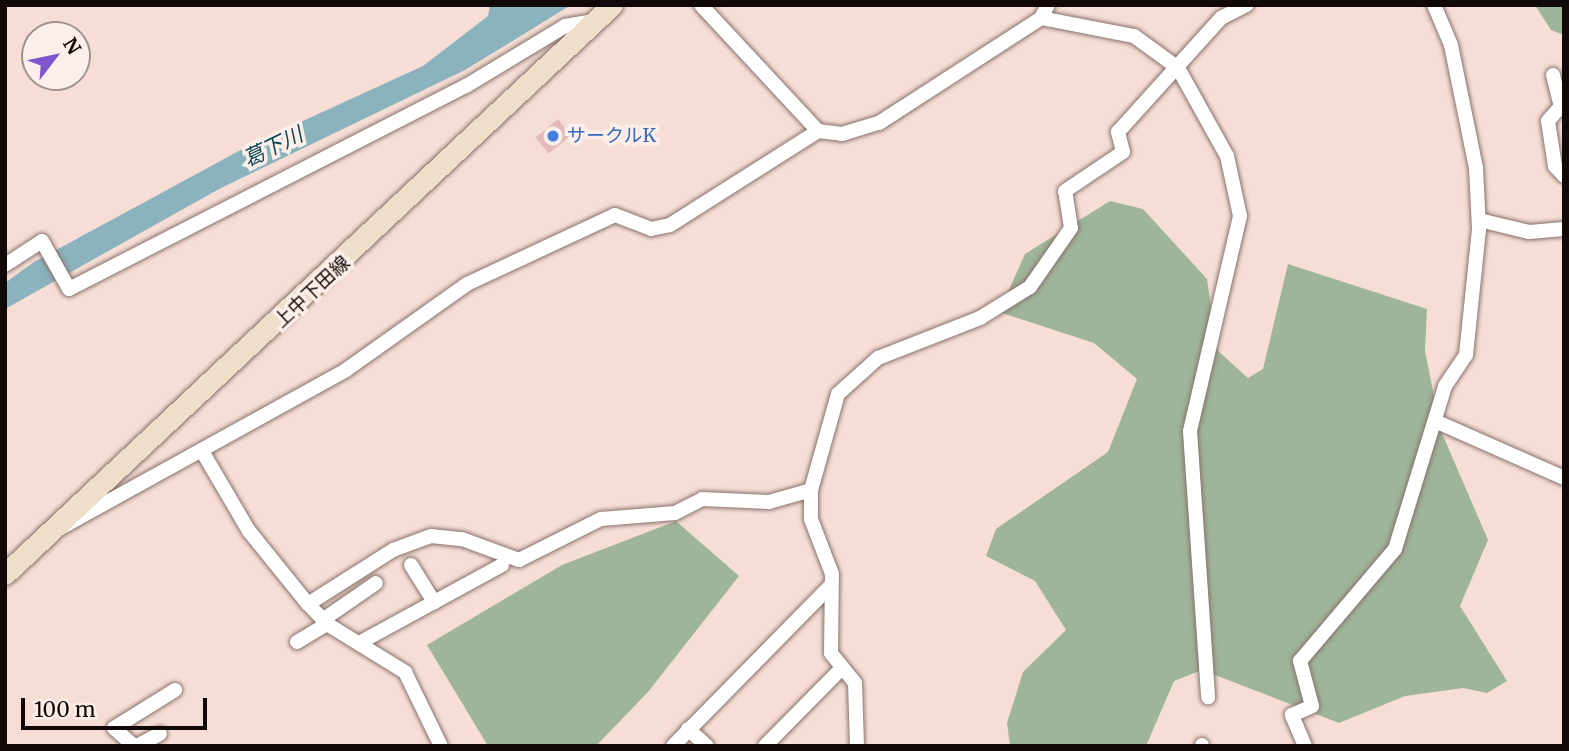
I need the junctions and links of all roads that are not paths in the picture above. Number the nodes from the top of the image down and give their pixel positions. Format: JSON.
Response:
{"nodes":[{"id":1,"x":624,"y":5,"type":"edge"},
{"id":2,"x":701,"y":5,"type":"edge"},
{"id":3,"x":1247,"y":5,"type":"edge"},
{"id":4,"x":1434,"y":5,"type":"edge"},
{"id":5,"x":607,"y":12,"type":"edge"},
{"id":6,"x":1044,"y":12,"type":"edge"},
{"id":7,"x":1178,"y":68,"type":"junction"},
{"id":8,"x":1553,"y":75,"type":"dead end"},
{"id":9,"x":818,"y":131,"type":"junction"},
{"id":10,"x":1564,"y":176,"type":"edge"},
{"id":11,"x":1479,"y":220,"type":"junction"},
{"id":12,"x":1564,"y":229,"type":"edge"},
{"id":13,"x":5,"y":265,"type":"edge"},
{"id":14,"x":1435,"y":421,"type":"junction"},
{"id":15,"x":202,"y":451,"type":"junction"},
{"id":16,"x":1564,"y":478,"type":"edge"},
{"id":17,"x":811,"y":490,"type":"junction"},
{"id":18,"x":50,"y":533,"type":"junction"},
{"id":19,"x":411,"y":565,"type":"dead end"},
{"id":20,"x":502,"y":565,"type":"dead end"},
{"id":21,"x":5,"y":574,"type":"edge"},
{"id":22,"x":376,"y":583,"type":"dead end"},
{"id":23,"x":830,"y":586,"type":"junction"},
{"id":24,"x":434,"y":602,"type":"junction"},
{"id":25,"x":308,"y":604,"type":"junction"},
{"id":26,"x":325,"y":622,"type":"junction"},
{"id":27,"x":298,"y":642,"type":"dead end"},
{"id":28,"x":359,"y":643,"type":"junction"},
{"id":29,"x":841,"y":669,"type":"junction"},
{"id":30,"x":174,"y":690,"type":"dead end"},
{"id":31,"x":1208,"y":697,"type":"dead end"},
{"id":32,"x":688,"y":729,"type":"junction"},
{"id":33,"x":160,"y":734,"type":"dead end"},
{"id":34,"x":136,"y":746,"type":"edge"},
{"id":35,"x":441,"y":746,"type":"edge"},
{"id":36,"x":673,"y":746,"type":"edge"},
{"id":37,"x":707,"y":746,"type":"edge"},
{"id":38,"x":765,"y":746,"type":"edge"},
{"id":39,"x":857,"y":746,"type":"edge"},
{"id":40,"x":1305,"y":746,"type":"edge"}],
"edges":[{"from":1,"to":5,"type":"main road","name":"上中下田線"},
{"from":2,"to":9,"type":"street"},
{"from":3,"to":7,"type":"street"},
{"from":4,"to":11,"type":"street"},
{"from":5,"to":13,"type":"street"},
{"from":5,"to":18,"type":"main road","name":"上中下田線"},
{"from":6,"to":7,"type":"street"},
{"from":6,"to":9,"type":"street"},
{"from":7,"to":17,"type":"street"},
{"from":7,"to":31,"type":"street"},
{"from":8,"to":10,"type":"street"},
{"from":9,"to":15,"type":"street"},
{"from":11,"to":12,"type":"street"},
{"from":11,"to":14,"type":"street"},
{"from":14,"to":16,"type":"street"},
{"from":14,"to":40,"type":"street"},
{"from":15,"to":18,"type":"street"},
{"from":15,"to":25,"type":"street"},
{"from":17,"to":23,"type":"street"},
{"from":17,"to":25,"type":"street"},
{"from":18,"to":21,"type":"main road","name":"上中下田線"},
{"from":19,"to":24,"type":"street"},
{"from":20,"to":24,"type":"street"},
{"from":22,"to":26,"type":"street"},
{"from":23,"to":29,"type":"street"},
{"from":23,"to":32,"type":"street"},
{"from":24,"to":28,"type":"street"},
{"from":25,"to":26,"type":"street"},
{"from":26,"to":27,"type":"street"},
{"from":26,"to":28,"type":"street"},
{"from":28,"to":35,"type":"street"},
{"from":29,"to":38,"type":"street"},
{"from":29,"to":39,"type":"street"},
{"from":30,"to":34,"type":"street"},
{"from":32,"to":36,"type":"street"},
{"from":32,"to":37,"type":"street"},
{"from":33,"to":34,"type":"street"}]}
